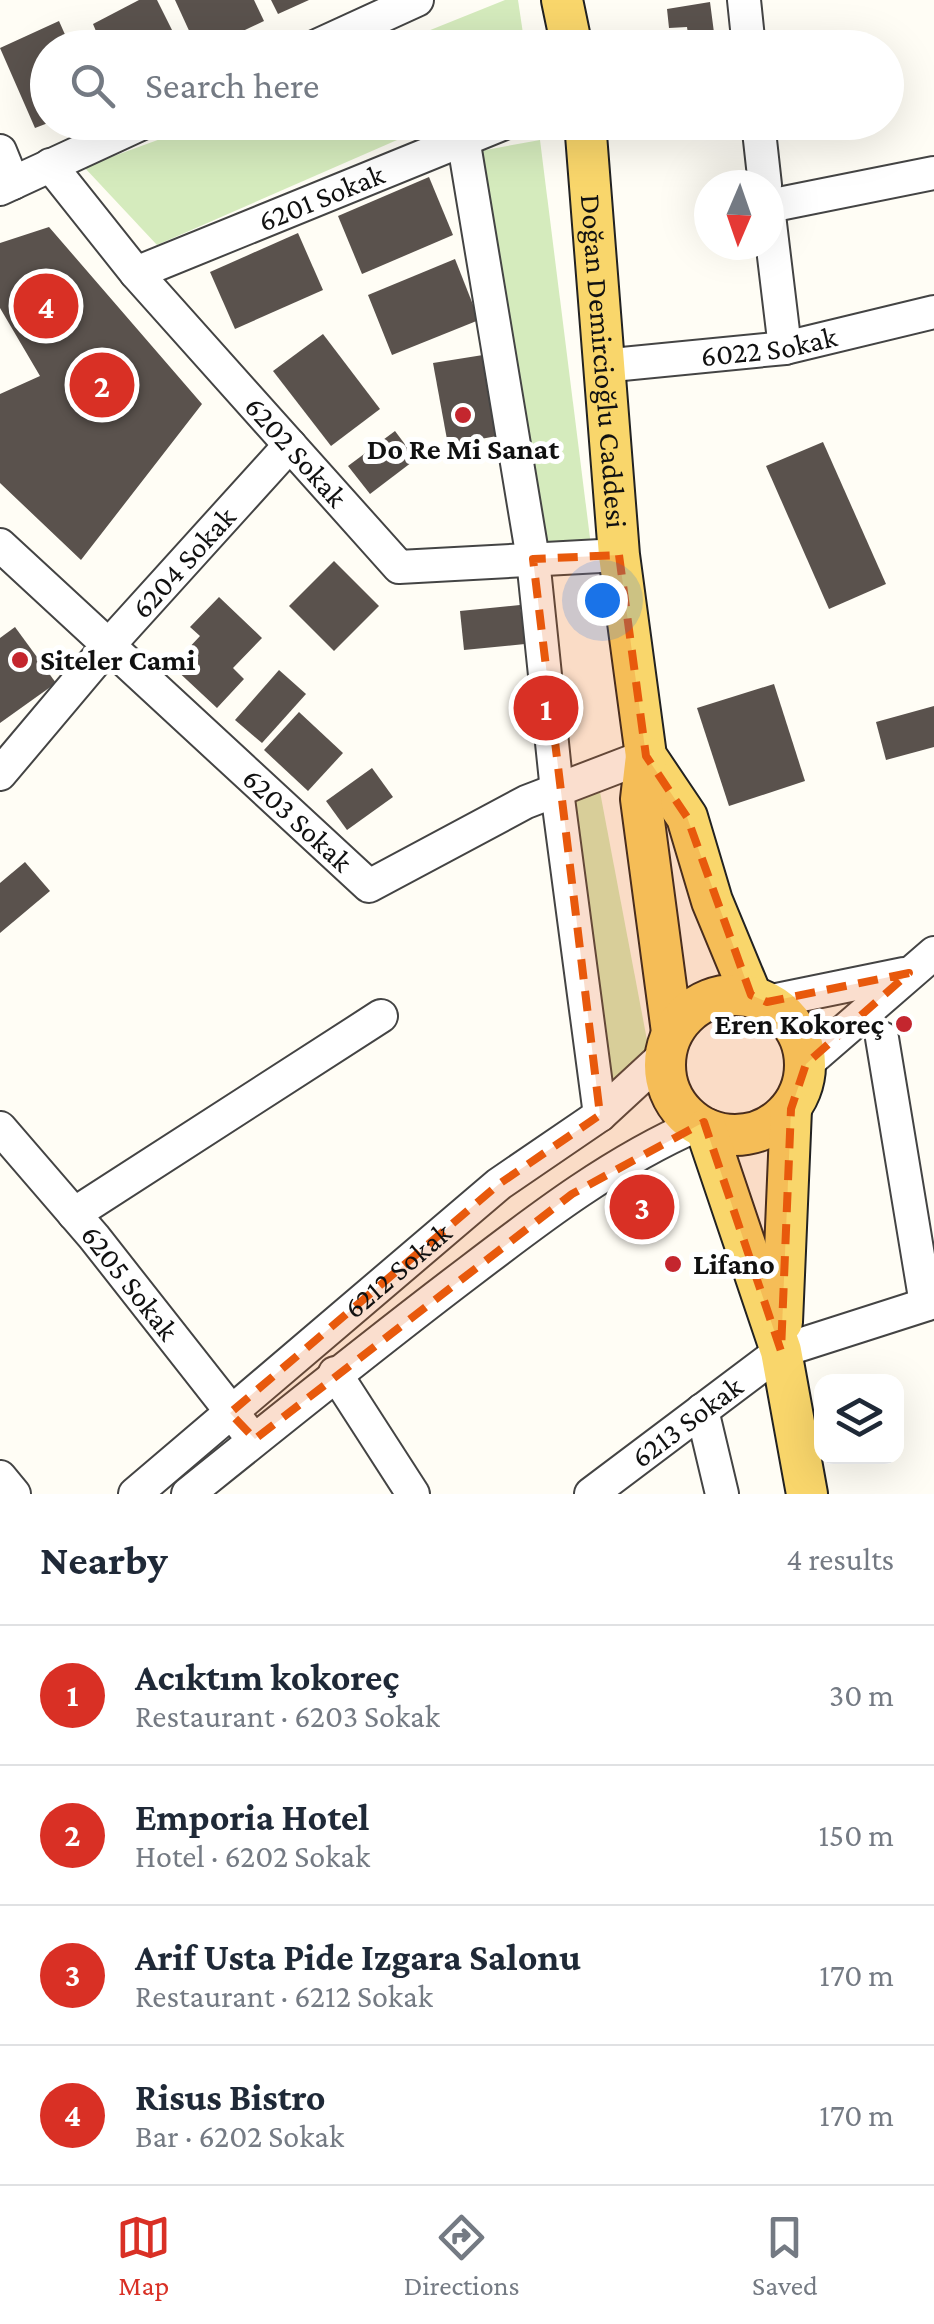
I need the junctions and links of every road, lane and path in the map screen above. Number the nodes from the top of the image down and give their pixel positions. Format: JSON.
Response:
{"nodes":[{"id":1,"x":417,"y":0,"type":"edge"},
{"id":2,"x":562,"y":0,"type":"edge"},
{"id":3,"x":744,"y":0,"type":"edge"},
{"id":4,"x":351,"y":30,"type":"edge"},
{"id":5,"x":568,"y":30,"type":"edge"},
{"id":6,"x":747,"y":30,"type":"edge"},
{"id":7,"x":105,"y":140,"type":"edge"},
{"id":8,"x":458,"y":140,"type":"edge"},
{"id":9,"x":463,"y":140,"type":"edge"},
{"id":10,"x":586,"y":140,"type":"edge"},
{"id":11,"x":760,"y":140,"type":"edge"},
{"id":12,"x":0,"y":151,"type":"edge"},
{"id":13,"x":50,"y":165,"type":"junction"},
{"id":14,"x":764,"y":170,"type":"edge"},
{"id":15,"x":934,"y":173,"type":"edge"},
{"id":16,"x":7,"y":186,"type":"edge"},
{"id":17,"x":784,"y":203,"type":"edge"},
{"id":18,"x":774,"y":260,"type":"edge"},
{"id":19,"x":136,"y":272,"type":"junction"},
{"id":20,"x":934,"y":312,"type":"edge"},
{"id":21,"x":785,"y":348,"type":"junction"},
{"id":22,"x":602,"y":366,"type":"junction"},
{"id":23,"x":290,"y":446,"type":"junction"},
{"id":24,"x":619,"y":555,"type":"junction"},
{"id":25,"x":533,"y":560,"type":"junction"},
{"id":26,"x":7,"y":567,"type":"edge"},
{"id":27,"x":107,"y":646,"type":"junction"},
{"id":28,"x":646,"y":756,"type":"junction"},
{"id":29,"x":5,"y":758,"type":"edge"},
{"id":30,"x":557,"y":790,"type":"junction"},
{"id":31,"x":922,"y":963,"type":"edge"},
{"id":32,"x":759,"y":999,"type":"junction"},
{"id":33,"x":381,"y":1016,"type":"dead end"},
{"id":34,"x":882,"y":1038,"type":"dead end"},
{"id":35,"x":669,"y":1044,"type":"junction"},
{"id":36,"x":806,"y":1064,"type":"junction"},
{"id":37,"x":791,"y":1108,"type":"junction"},
{"id":38,"x":600,"y":1115,"type":"junction"},
{"id":39,"x":702,"y":1127,"type":"junction"},
{"id":40,"x":0,"y":1128,"type":"edge"},
{"id":41,"x":74,"y":1214,"type":"junction"},
{"id":42,"x":930,"y":1303,"type":"edge"},
{"id":43,"x":781,"y":1351,"type":"junction"},
{"id":44,"x":335,"y":1374,"type":"junction"},
{"id":45,"x":702,"y":1410,"type":"junction"},
{"id":46,"x":230,"y":1413,"type":"junction"},
{"id":47,"x":255,"y":1440,"type":"junction"},
{"id":48,"x":0,"y":1477,"type":"edge"},
{"id":49,"x":226,"y":1482,"type":"edge"},
{"id":50,"x":14,"y":1494,"type":"edge"},
{"id":51,"x":135,"y":1494,"type":"edge"},
{"id":52,"x":188,"y":1494,"type":"edge"},
{"id":53,"x":413,"y":1494,"type":"edge"},
{"id":54,"x":591,"y":1494,"type":"edge"},
{"id":55,"x":722,"y":1494,"type":"edge"},
{"id":56,"x":807,"y":1494,"type":"edge"}],
"edges":[{"from":1,"to":4,"type":"street"},
{"from":2,"to":5,"type":"main road"},
{"from":3,"to":6,"type":"street"},
{"from":7,"to":13,"type":"street"},
{"from":8,"to":19,"type":"street","name":"6201 Sokak"},
{"from":9,"to":25,"type":"street"},
{"from":10,"to":22,"type":"main road","name":"Doğan Demircioğlu Caddesi"},
{"from":11,"to":14,"type":"street"},
{"from":12,"to":16,"type":"street"},
{"from":13,"to":16,"type":"street"},
{"from":13,"to":19,"type":"street","name":"6202 Sokak"},
{"from":15,"to":17,"type":"street"},
{"from":18,"to":21,"type":"street"},
{"from":19,"to":23,"type":"street","name":"6202 Sokak"},
{"from":20,"to":21,"type":"street","name":"6022 Sokak"},
{"from":21,"to":22,"type":"street","name":"6022 Sokak"},
{"from":22,"to":24,"type":"main road","name":"Doğan Demircioğlu Caddesi"},
{"from":23,"to":25,"type":"street","name":"6202 Sokak"},
{"from":23,"to":27,"type":"street","name":"6204 Sokak"},
{"from":24,"to":25,"type":"street","name":"6202 Sokak"},
{"from":24,"to":28,"type":"main road","name":"Doğan Demircioğlu Caddesi"},
{"from":25,"to":30,"type":"street"},
{"from":26,"to":27,"type":"street","name":"6203 Sokak"},
{"from":27,"to":29,"type":"street","name":"6204 Sokak"},
{"from":27,"to":30,"type":"street","name":"6203 Sokak"},
{"from":28,"to":30,"type":"street","name":"6203 Sokak"},
{"from":28,"to":32,"type":"main road","name":"Doğan Demircioğlu Caddesi"},
{"from":28,"to":35,"type":"main road"},
{"from":30,"to":38,"type":"street"},
{"from":31,"to":32,"type":"street"},
{"from":31,"to":36,"type":"street"},
{"from":32,"to":35,"type":"main road"},
{"from":32,"to":36,"type":"main road"},
{"from":33,"to":41,"type":"street"},
{"from":34,"to":42,"type":"street"},
{"from":35,"to":38,"type":"street","name":"6212 Sokak"},
{"from":35,"to":39,"type":"main road"},
{"from":36,"to":37,"type":"main road"},
{"from":37,"to":39,"type":"main road"},
{"from":37,"to":43,"type":"main road"},
{"from":38,"to":46,"type":"street","name":"6212 Sokak"},
{"from":39,"to":43,"type":"main road"},
{"from":39,"to":44,"type":"street","name":"6212 Sokak"},
{"from":40,"to":41,"type":"street","name":"6205 Sokak"},
{"from":41,"to":46,"type":"street","name":"6205 Sokak"},
{"from":42,"to":43,"type":"street","name":"6213 Sokak"},
{"from":43,"to":45,"type":"street","name":"6213 Sokak"},
{"from":43,"to":56,"type":"main road"},
{"from":44,"to":47,"type":"street","name":"6212 Sokak"},
{"from":44,"to":53,"type":"street"},
{"from":45,"to":54,"type":"street","name":"6213 Sokak"},
{"from":45,"to":55,"type":"street"},
{"from":46,"to":47,"type":"street","name":"6205 Sokak"},
{"from":46,"to":51,"type":"street","name":"6212 Sokak"},
{"from":47,"to":49,"type":"street","name":"6212 Sokak"},
{"from":48,"to":50,"type":"street"},
{"from":49,"to":52,"type":"street","name":"6212 Sokak"}]}
